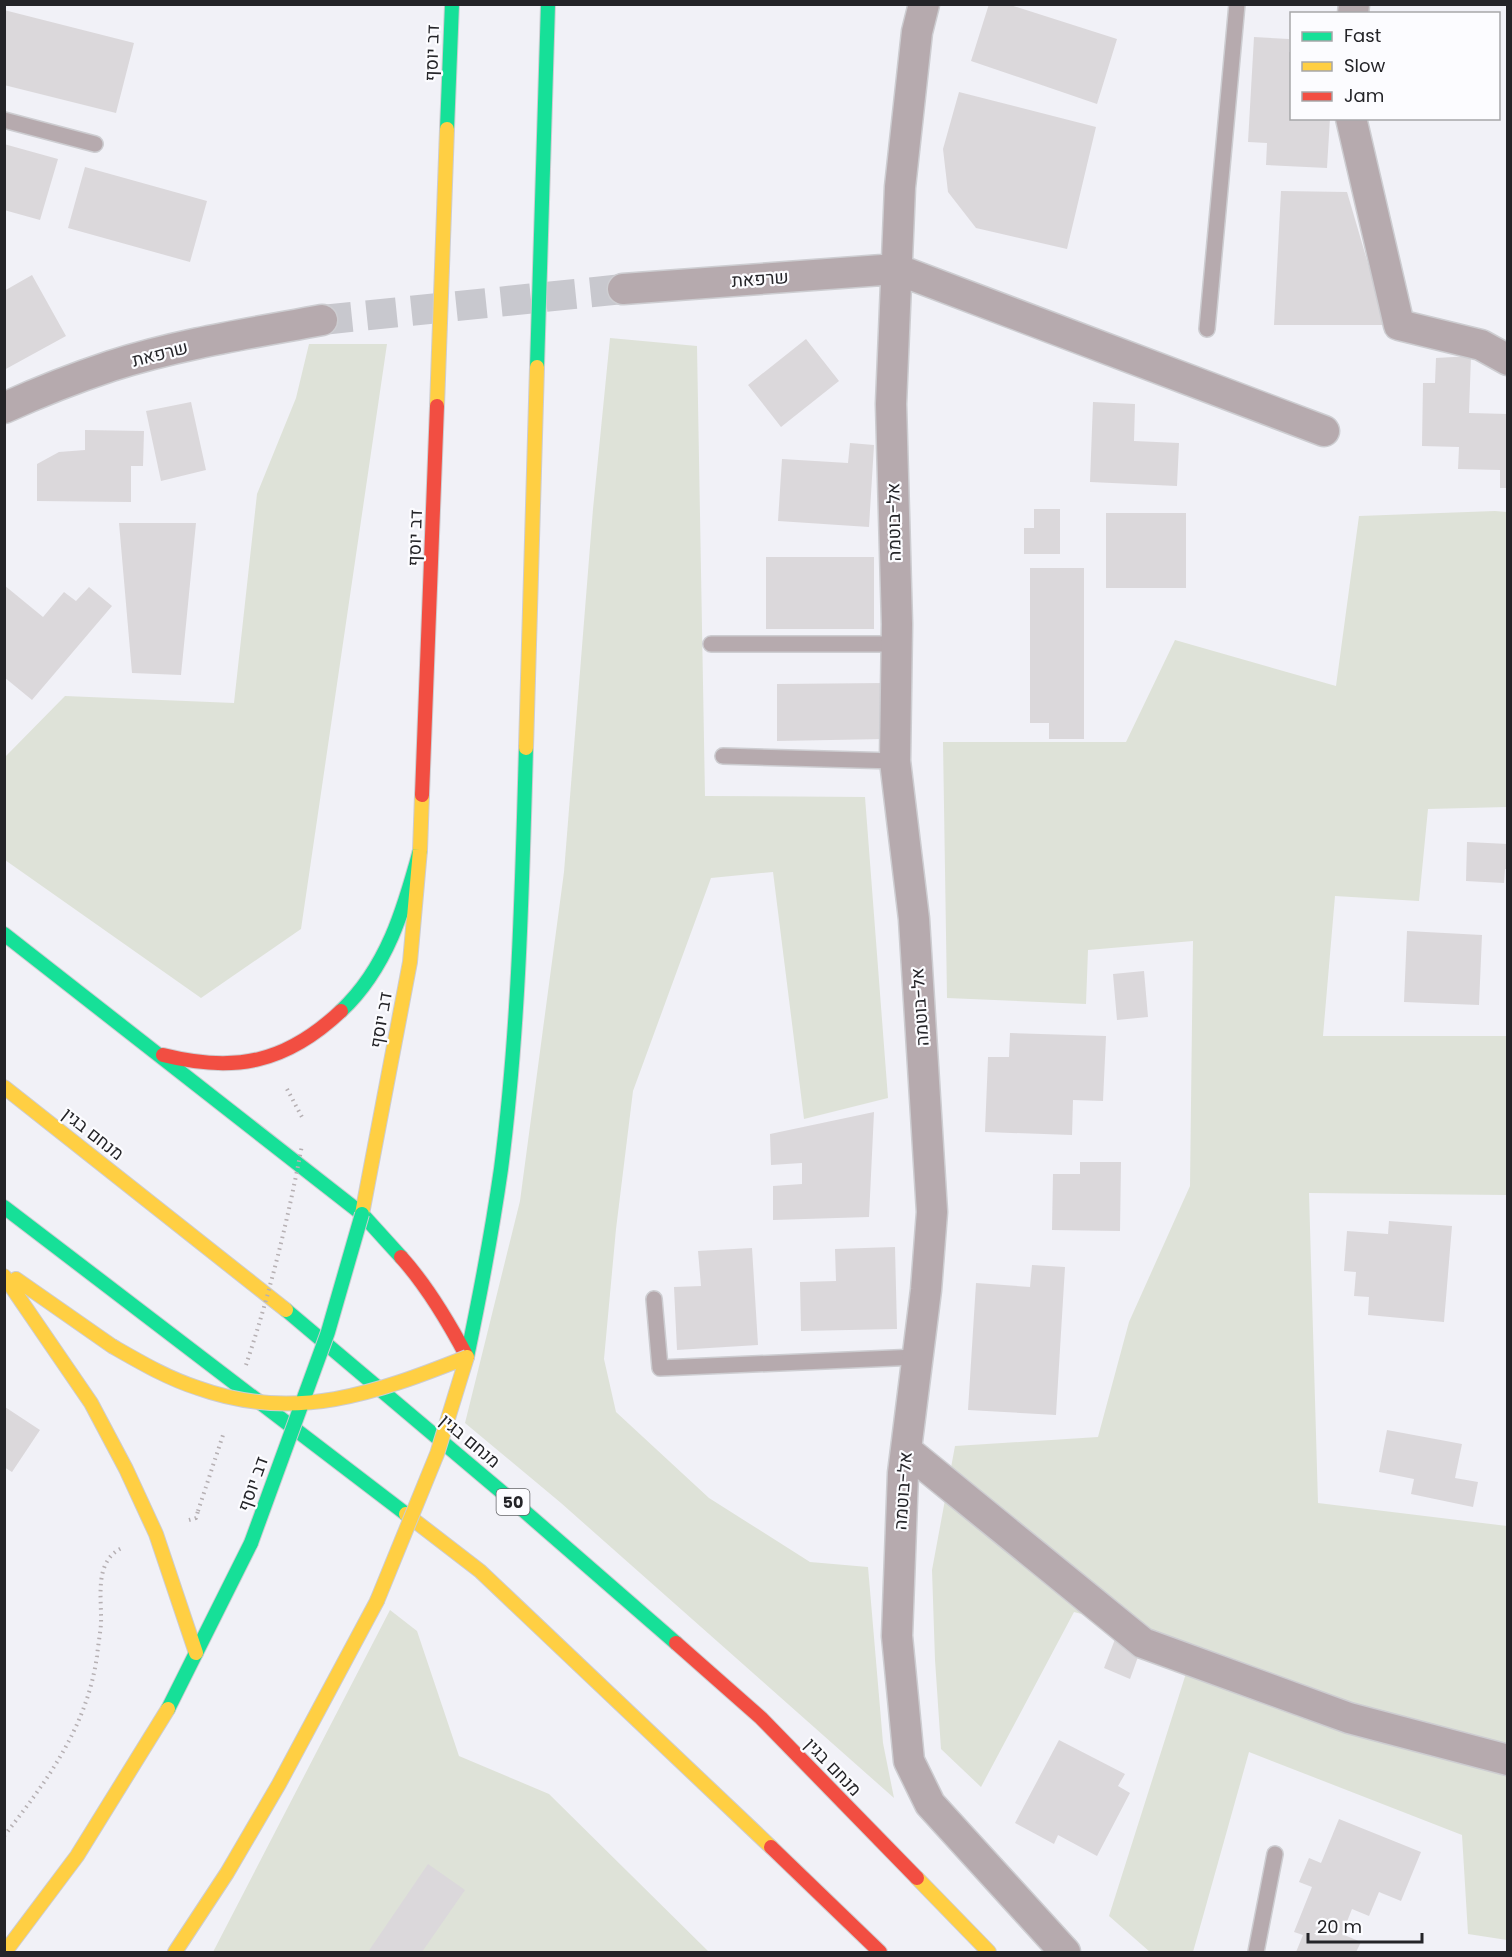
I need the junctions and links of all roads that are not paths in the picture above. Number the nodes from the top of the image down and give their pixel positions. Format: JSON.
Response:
{"nodes":[{"id":1,"x":452,"y":4,"type":"edge"},
{"id":2,"x":548,"y":4,"type":"edge"},
{"id":3,"x":924,"y":4,"type":"edge"},
{"id":4,"x":1237,"y":4,"type":"edge"},
{"id":5,"x":4,"y":120,"type":"edge"},
{"id":6,"x":1351,"y":120,"type":"edge"},
{"id":7,"x":95,"y":144,"type":"dead end"},
{"id":8,"x":896,"y":269,"type":"junction"},
{"id":9,"x":623,"y":289,"type":"tunnel mouth"},
{"id":10,"x":322,"y":320,"type":"tunnel mouth"},
{"id":11,"x":1207,"y":329,"type":"dead end"},
{"id":12,"x":1508,"y":360,"type":"edge"},
{"id":13,"x":4,"y":408,"type":"edge"},
{"id":14,"x":1324,"y":431,"type":"dead end"},
{"id":15,"x":711,"y":644,"type":"dead end"},
{"id":16,"x":896,"y":644,"type":"junction"},
{"id":17,"x":723,"y":756,"type":"dead end"},
{"id":18,"x":895,"y":760,"type":"junction"},
{"id":19,"x":420,"y":850,"type":"junction"},
{"id":20,"x":4,"y":934,"type":"edge"},
{"id":21,"x":157,"y":1054,"type":"junction"},
{"id":22,"x":4,"y":1087,"type":"edge"},
{"id":23,"x":4,"y":1208,"type":"edge"},
{"id":24,"x":362,"y":1214,"type":"junction"},
{"id":25,"x":4,"y":1271,"type":"edge"},
{"id":26,"x":4,"y":1276,"type":"edge"},
{"id":27,"x":654,"y":1299,"type":"dead end"},
{"id":28,"x":466,"y":1357,"type":"junction"},
{"id":29,"x":917,"y":1357,"type":"junction"},
{"id":30,"x":302,"y":1405,"type":"junction"},
{"id":31,"x":906,"y":1450,"type":"junction"},
{"id":32,"x":196,"y":1653,"type":"junction"},
{"id":33,"x":1508,"y":1760,"type":"edge"},
{"id":34,"x":1275,"y":1854,"type":"dead end"},
{"id":35,"x":5,"y":1953,"type":"edge"},
{"id":36,"x":175,"y":1953,"type":"edge"},
{"id":37,"x":880,"y":1953,"type":"edge"},
{"id":38,"x":989,"y":1953,"type":"edge"},
{"id":39,"x":1065,"y":1953,"type":"edge"},
{"id":40,"x":1256,"y":1953,"type":"edge"}],
"edges":[{"from":1,"to":19,"type":"main road","name":"דב יוסף"},
{"from":2,"to":28,"type":"main road"},
{"from":3,"to":8,"type":"street","name":"אל-בוטמה"},
{"from":4,"to":11,"type":"lane"},
{"from":5,"to":7,"type":"lane"},
{"from":6,"to":12,"type":"street"},
{"from":8,"to":9,"type":"street","name":"שרפאת"},
{"from":8,"to":14,"type":"street"},
{"from":8,"to":16,"type":"street","name":"אל-בוטמה"},
{"from":10,"to":13,"type":"street","name":"שרפאת"},
{"from":15,"to":16,"type":"lane"},
{"from":16,"to":18,"type":"street","name":"אל-בוטמה"},
{"from":17,"to":18,"type":"lane"},
{"from":18,"to":29,"type":"street","name":"אל-בוטמה"},
{"from":19,"to":21,"type":"main road"},
{"from":19,"to":24,"type":"main road","name":"דב יוסף"},
{"from":20,"to":21,"type":"main road"},
{"from":21,"to":24,"type":"main road"},
{"from":22,"to":38,"type":"main road","name":"מנחם בגין","number":"50"},
{"from":23,"to":37,"type":"main road"},
{"from":24,"to":28,"type":"main road"},
{"from":24,"to":30,"type":"main road","name":"דב יוסף","bridge":true},
{"from":25,"to":30,"type":"main road","bridge":true},
{"from":26,"to":32,"type":"main road"},
{"from":27,"to":29,"type":"lane"},
{"from":28,"to":30,"type":"main road","bridge":true},
{"from":28,"to":36,"type":"main road","bridge":true},
{"from":29,"to":31,"type":"street","name":"אל-בוטמה"},
{"from":30,"to":32,"type":"main road","name":"דב יוסף","bridge":true},
{"from":31,"to":33,"type":"street"},
{"from":31,"to":39,"type":"street","name":"אל-בוטמה"},
{"from":32,"to":35,"type":"main road","name":"דב יוסף"},
{"from":34,"to":40,"type":"lane"}]}
